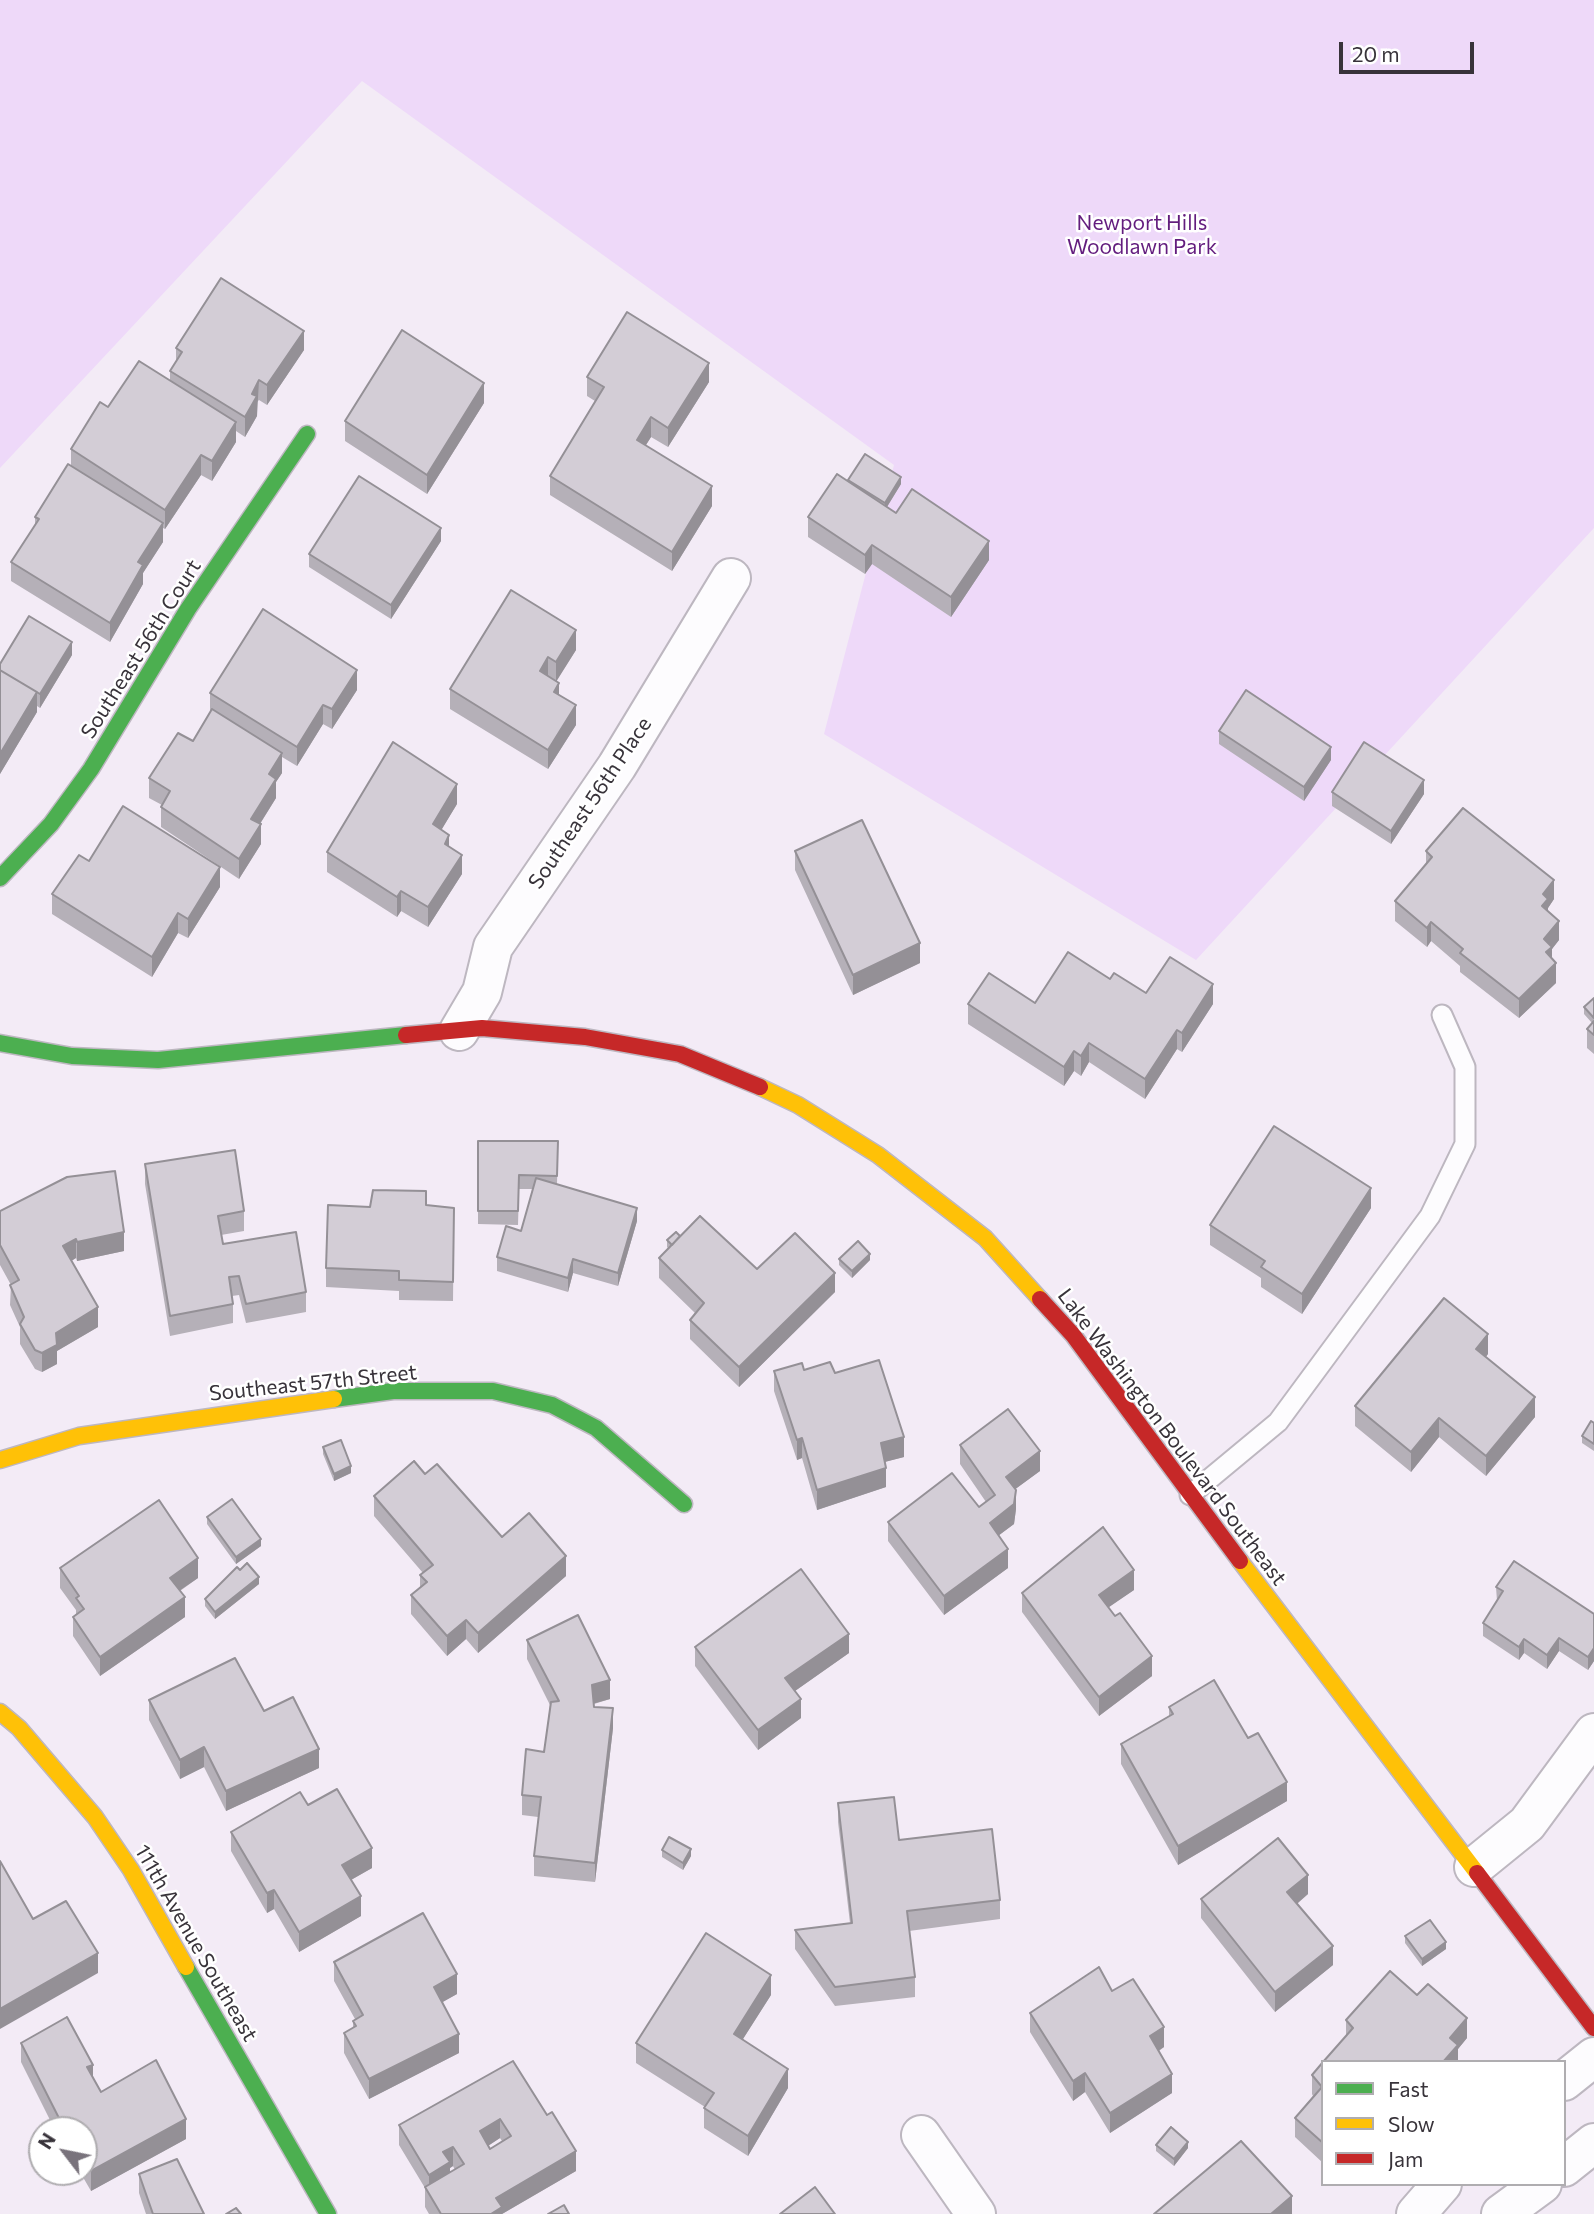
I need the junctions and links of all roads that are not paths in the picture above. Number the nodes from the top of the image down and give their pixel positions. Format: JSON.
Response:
{"nodes":[{"id":1,"x":307,"y":434,"type":"dead end"},
{"id":2,"x":731,"y":578,"type":"dead end"},
{"id":3,"x":0,"y":878,"type":"edge"},
{"id":4,"x":1442,"y":1015,"type":"dead end"},
{"id":5,"x":460,"y":1031,"type":"junction"},
{"id":6,"x":0,"y":1043,"type":"edge"},
{"id":7,"x":0,"y":1460,"type":"edge"},
{"id":8,"x":1190,"y":1495,"type":"junction"},
{"id":9,"x":684,"y":1504,"type":"dead end"},
{"id":10,"x":0,"y":1712,"type":"edge"},
{"id":11,"x":1594,"y":1733,"type":"edge"},
{"id":12,"x":1474,"y":1867,"type":"junction"},
{"id":13,"x":1594,"y":2028,"type":"edge"},
{"id":14,"x":1594,"y":2057,"type":"edge"},
{"id":15,"x":1566,"y":2079,"type":"edge"},
{"id":16,"x":920,"y":2135,"type":"dead end"},
{"id":17,"x":1594,"y":2143,"type":"edge"},
{"id":18,"x":1566,"y":2164,"type":"edge"},
{"id":19,"x":1440,"y":2186,"type":"edge"},
{"id":20,"x":1539,"y":2186,"type":"edge"},
{"id":21,"x":328,"y":2214,"type":"edge"},
{"id":22,"x":976,"y":2214,"type":"edge"},
{"id":23,"x":1416,"y":2214,"type":"edge"},
{"id":24,"x":1501,"y":2214,"type":"edge"}],
"edges":[{"from":1,"to":3,"type":"main road","name":"Southeast 56th Court"},
{"from":2,"to":5,"type":"street","name":"Southeast 56th Place"},
{"from":4,"to":8,"type":"lane"},
{"from":5,"to":6,"type":"main road","name":"Lake Washington Boulevard Southeast"},
{"from":5,"to":8,"type":"main road","name":"Lake Washington Boulevard Southeast"},
{"from":7,"to":9,"type":"main road","name":"Southeast 57th Street"},
{"from":8,"to":12,"type":"main road","name":"Lake Washington Boulevard Southeast"},
{"from":10,"to":21,"type":"main road","name":"111th Avenue Southeast"},
{"from":11,"to":12,"type":"street"},
{"from":12,"to":13,"type":"main road","name":"Lake Washington Boulevard Southeast"},
{"from":14,"to":15,"type":"street"},
{"from":16,"to":22,"type":"street"},
{"from":17,"to":18,"type":"street"},
{"from":19,"to":23,"type":"street"},
{"from":20,"to":24,"type":"street"}]}
